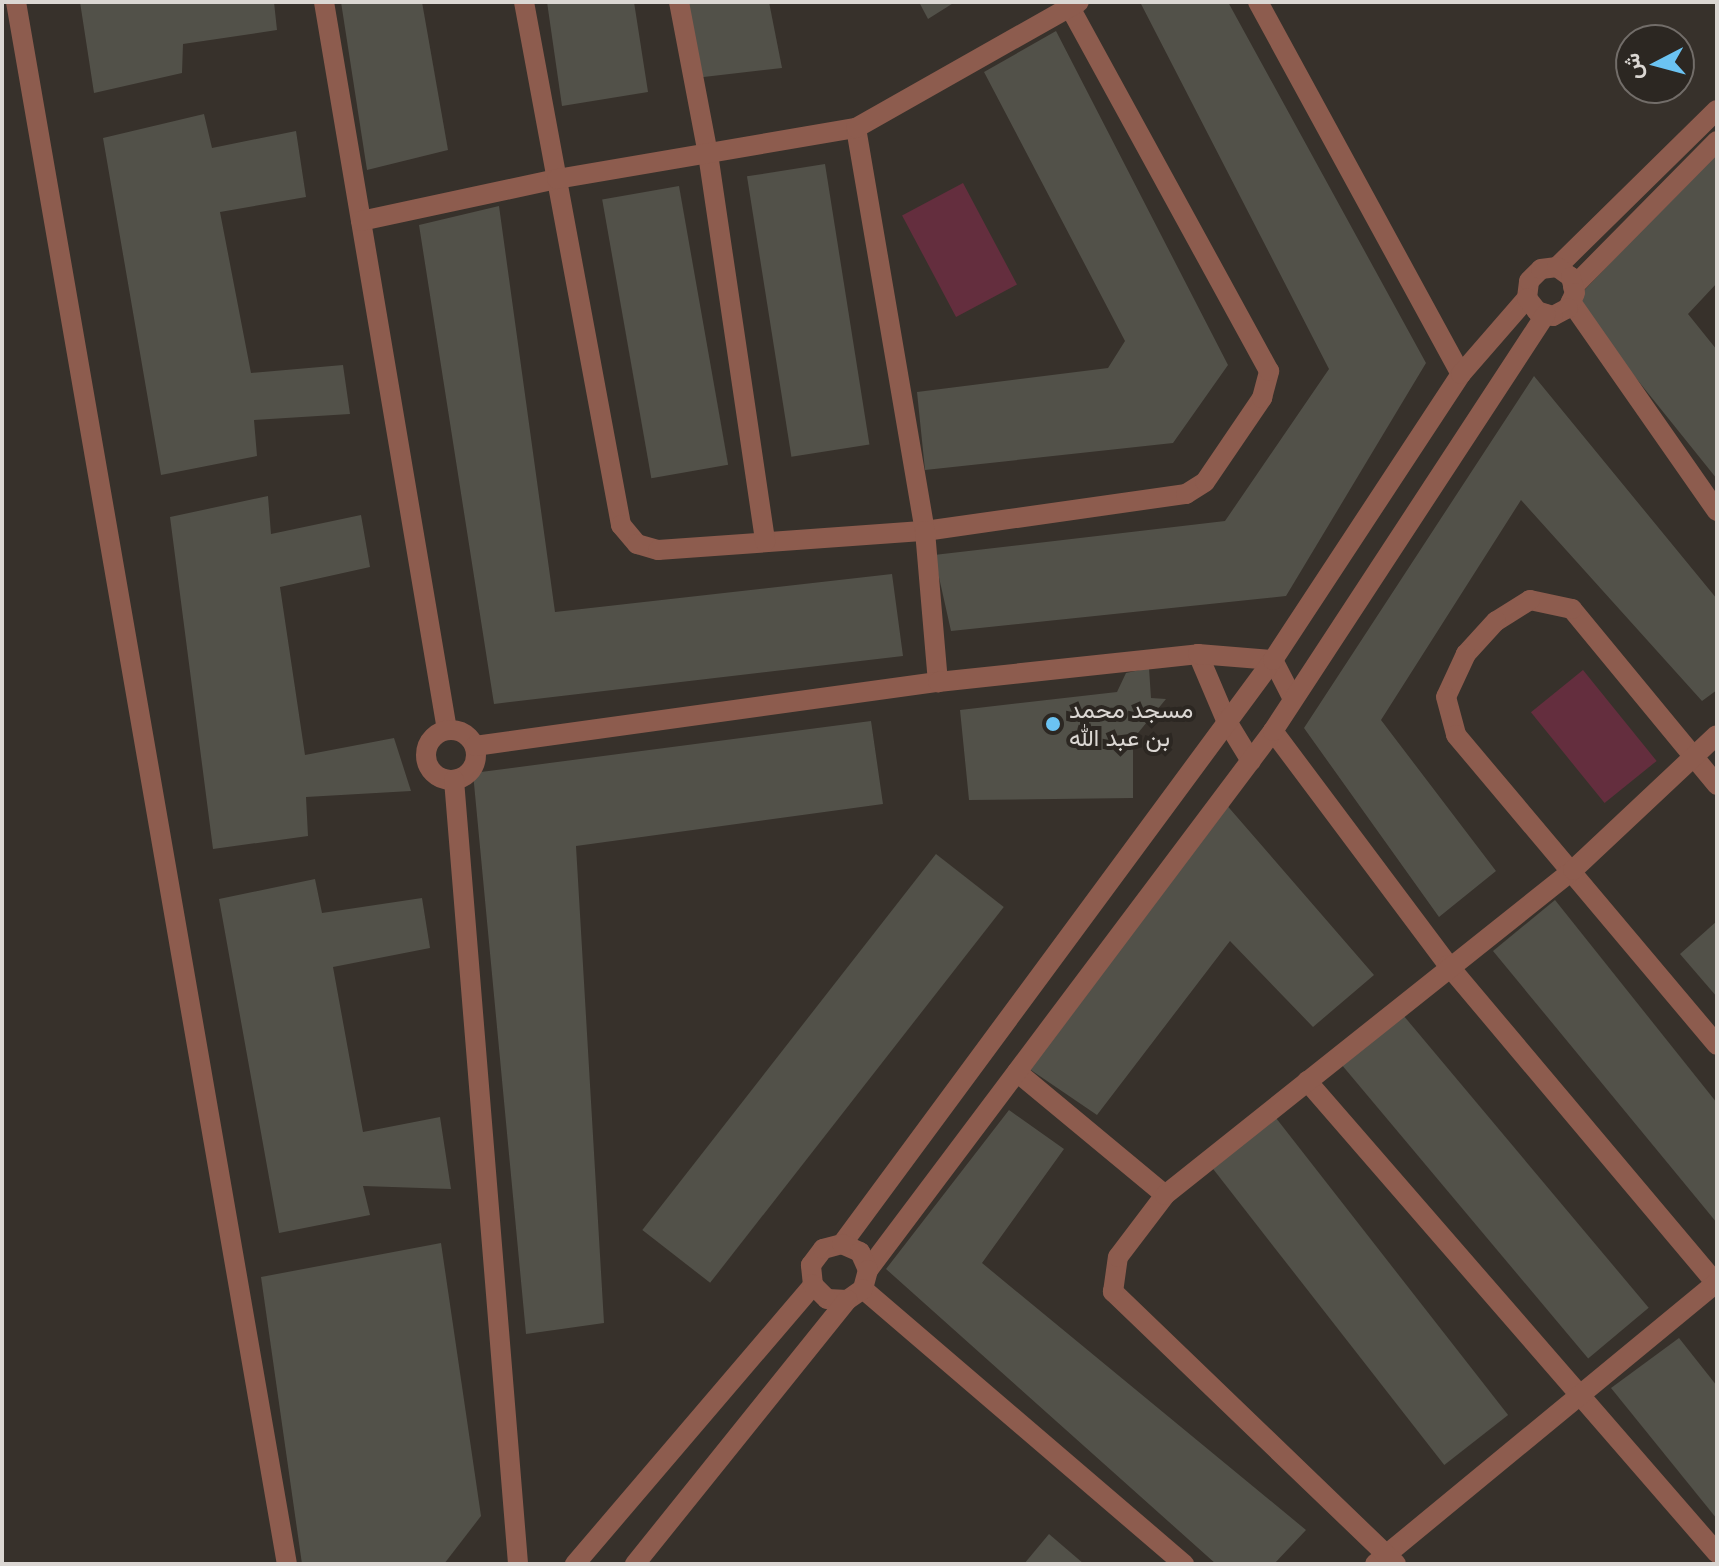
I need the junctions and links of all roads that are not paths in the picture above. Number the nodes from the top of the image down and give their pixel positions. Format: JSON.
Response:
{"nodes":[{"id":1,"x":16,"y":2,"type":"edge"},
{"id":2,"x":324,"y":2,"type":"edge"},
{"id":3,"x":524,"y":2,"type":"edge"},
{"id":4,"x":679,"y":2,"type":"edge"},
{"id":5,"x":1258,"y":2,"type":"edge"},
{"id":6,"x":1072,"y":4,"type":"edge"},
{"id":7,"x":1717,"y":110,"type":"edge"},
{"id":8,"x":856,"y":128,"type":"junction"},
{"id":9,"x":1717,"y":141,"type":"edge"},
{"id":10,"x":708,"y":154,"type":"junction"},
{"id":11,"x":557,"y":179,"type":"junction"},
{"id":12,"x":361,"y":221,"type":"junction"},
{"id":13,"x":1557,"y":267,"type":"junction"},
{"id":14,"x":1572,"y":294,"type":"junction"},
{"id":15,"x":1527,"y":298,"type":"junction"},
{"id":16,"x":1546,"y":314,"type":"junction"},
{"id":17,"x":1461,"y":374,"type":"junction"},
{"id":18,"x":1717,"y":511,"type":"edge"},
{"id":19,"x":925,"y":531,"type":"junction"},
{"id":20,"x":765,"y":542,"type":"junction"},
{"id":21,"x":1198,"y":654,"type":"junction"},
{"id":22,"x":1273,"y":660,"type":"junction"},
{"id":23,"x":938,"y":682,"type":"junction"},
{"id":24,"x":1293,"y":699,"type":"junction"},
{"id":25,"x":1226,"y":720,"type":"junction"},
{"id":26,"x":447,"y":730,"type":"junction"},
{"id":27,"x":1273,"y":731,"type":"junction"},
{"id":28,"x":1717,"y":735,"type":"edge"},
{"id":29,"x":475,"y":746,"type":"junction"},
{"id":30,"x":1694,"y":756,"type":"junction"},
{"id":31,"x":1251,"y":761,"type":"junction"},
{"id":32,"x":454,"y":780,"type":"junction"},
{"id":33,"x":1717,"y":785,"type":"edge"},
{"id":34,"x":1573,"y":870,"type":"junction"},
{"id":35,"x":1448,"y":965,"type":"junction"},
{"id":36,"x":1717,"y":1045,"type":"edge"},
{"id":37,"x":1017,"y":1072,"type":"junction"},
{"id":38,"x":1307,"y":1081,"type":"junction"},
{"id":39,"x":1165,"y":1195,"type":"junction"},
{"id":40,"x":842,"y":1244,"type":"junction"},
{"id":41,"x":1717,"y":1283,"type":"edge"},
{"id":42,"x":813,"y":1285,"type":"junction"},
{"id":43,"x":860,"y":1287,"type":"junction"},
{"id":44,"x":1580,"y":1397,"type":"junction"},
{"id":45,"x":1717,"y":1553,"type":"edge"},
{"id":46,"x":1385,"y":1561,"type":"edge"},
{"id":47,"x":287,"y":1564,"type":"edge"},
{"id":48,"x":518,"y":1564,"type":"edge"},
{"id":49,"x":575,"y":1564,"type":"edge"},
{"id":50,"x":635,"y":1564,"type":"edge"},
{"id":51,"x":1184,"y":1564,"type":"edge"}],
"edges":[{"from":1,"to":47,"type":"street"},
{"from":2,"to":12,"type":"street"},
{"from":3,"to":11,"type":"street"},
{"from":4,"to":10,"type":"street"},
{"from":5,"to":17,"type":"street"},
{"from":6,"to":8,"type":"street"},
{"from":6,"to":19,"type":"street"},
{"from":7,"to":13,"type":"street"},
{"from":8,"to":10,"type":"street"},
{"from":8,"to":19,"type":"street"},
{"from":9,"to":14,"type":"street"},
{"from":10,"to":11,"type":"street"},
{"from":10,"to":20,"type":"street"},
{"from":11,"to":12,"type":"street"},
{"from":11,"to":20,"type":"street"},
{"from":12,"to":26,"type":"street"},
{"from":13,"to":14,"type":"street"},
{"from":13,"to":15,"type":"street"},
{"from":14,"to":16,"type":"street"},
{"from":14,"to":18,"type":"street"},
{"from":15,"to":16,"type":"street"},
{"from":15,"to":17,"type":"street"},
{"from":16,"to":24,"type":"street"},
{"from":17,"to":22,"type":"street"},
{"from":19,"to":20,"type":"street"},
{"from":19,"to":23,"type":"street"},
{"from":21,"to":22,"type":"street"},
{"from":21,"to":23,"type":"street"},
{"from":21,"to":25,"type":"street"},
{"from":22,"to":24,"type":"street"},
{"from":22,"to":25,"type":"street"},
{"from":23,"to":29,"type":"street"},
{"from":24,"to":27,"type":"street"},
{"from":25,"to":31,"type":"street"},
{"from":25,"to":40,"type":"street"},
{"from":26,"to":29,"type":"street"},
{"from":26,"to":32,"type":"street"},
{"from":27,"to":31,"type":"street"},
{"from":27,"to":35,"type":"street"},
{"from":28,"to":30,"type":"street"},
{"from":29,"to":32,"type":"street"},
{"from":30,"to":33,"type":"street"},
{"from":30,"to":34,"type":"street"},
{"from":30,"to":34,"type":"street"},
{"from":31,"to":37,"type":"street"},
{"from":32,"to":48,"type":"street"},
{"from":34,"to":35,"type":"street"},
{"from":34,"to":36,"type":"street"},
{"from":35,"to":38,"type":"street"},
{"from":35,"to":41,"type":"street"},
{"from":37,"to":39,"type":"street"},
{"from":37,"to":43,"type":"street"},
{"from":38,"to":39,"type":"street"},
{"from":38,"to":44,"type":"street"},
{"from":39,"to":46,"type":"street"},
{"from":40,"to":42,"type":"street"},
{"from":40,"to":43,"type":"street"},
{"from":41,"to":44,"type":"street"},
{"from":42,"to":43,"type":"street"},
{"from":42,"to":49,"type":"street"},
{"from":43,"to":50,"type":"street"},
{"from":43,"to":51,"type":"street"},
{"from":44,"to":45,"type":"street"},
{"from":44,"to":46,"type":"street"}]}
